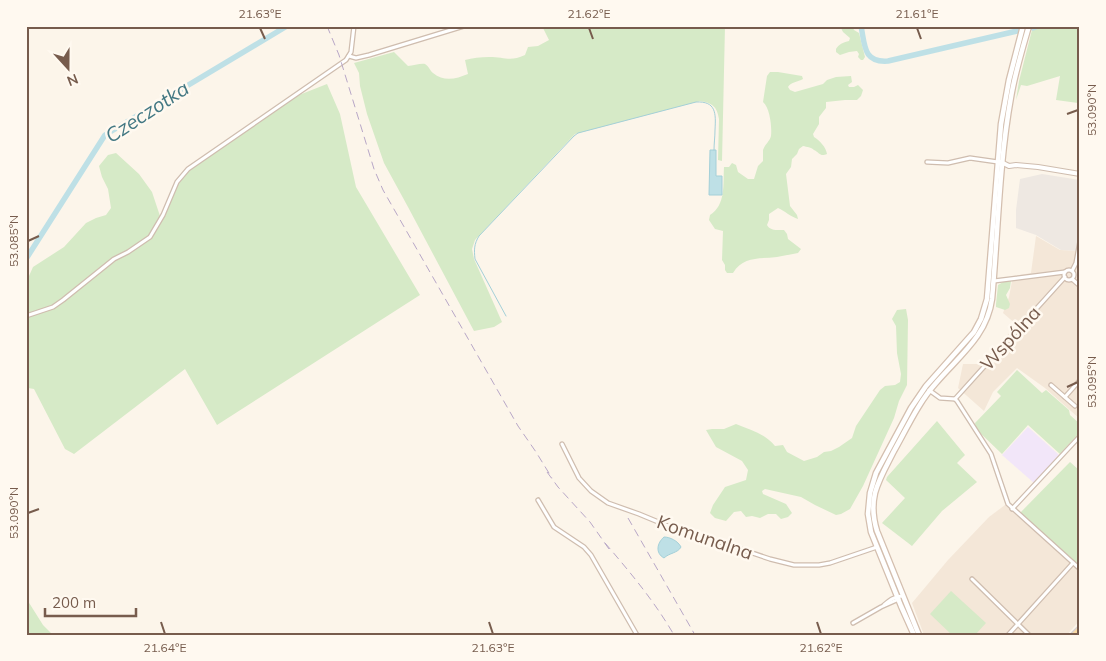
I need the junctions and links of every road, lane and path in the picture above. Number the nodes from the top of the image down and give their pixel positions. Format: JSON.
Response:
{"nodes":[{"id":1,"x":354,"y":26,"type":"edge"},
{"id":2,"x":464,"y":26,"type":"edge"},
{"id":3,"x":1023,"y":26,"type":"edge"},
{"id":4,"x":1029,"y":26,"type":"edge"},
{"id":5,"x":349,"y":56,"type":"junction"},
{"id":6,"x":927,"y":162,"type":"dead end"},
{"id":7,"x":1000,"y":162,"type":"junction"},
{"id":8,"x":1080,"y":174,"type":"edge"},
{"id":9,"x":1080,"y":241,"type":"edge"},
{"id":10,"x":1072,"y":271,"type":"junction"},
{"id":11,"x":1065,"y":272,"type":"junction"},
{"id":12,"x":1065,"y":277,"type":"junction"},
{"id":13,"x":1072,"y":278,"type":"junction"},
{"id":14,"x":994,"y":281,"type":"junction"},
{"id":15,"x":1080,"y":286,"type":"edge"},
{"id":16,"x":26,"y":316,"type":"edge"},
{"id":17,"x":1080,"y":380,"type":"edge"},
{"id":18,"x":1051,"y":385,"type":"dead end"},
{"id":19,"x":929,"y":390,"type":"junction"},
{"id":20,"x":1065,"y":397,"type":"junction"},
{"id":21,"x":955,"y":399,"type":"junction"},
{"id":22,"x":1075,"y":406,"type":"dead end"},
{"id":23,"x":1080,"y":436,"type":"edge"},
{"id":24,"x":562,"y":444,"type":"dead end"},
{"id":25,"x":538,"y":500,"type":"dead end"},
{"id":26,"x":1012,"y":509,"type":"junction"},
{"id":27,"x":877,"y":547,"type":"junction"},
{"id":28,"x":1073,"y":563,"type":"junction"},
{"id":29,"x":1080,"y":569,"type":"edge"},
{"id":30,"x":972,"y":579,"type":"dead end"},
{"id":31,"x":900,"y":597,"type":"junction"},
{"id":32,"x":853,"y":624,"type":"dead end"},
{"id":33,"x":1019,"y":624,"type":"junction"},
{"id":34,"x":1080,"y":629,"type":"edge"},
{"id":35,"x":637,"y":635,"type":"edge"},
{"id":36,"x":914,"y":635,"type":"edge"},
{"id":37,"x":919,"y":635,"type":"edge"},
{"id":38,"x":1008,"y":635,"type":"edge"},
{"id":39,"x":1029,"y":635,"type":"edge"},
{"id":40,"x":1074,"y":635,"type":"edge"}],
"edges":[{"from":1,"to":5,"type":"street"},
{"from":2,"to":5,"type":"street"},
{"from":3,"to":7,"type":"main road"},
{"from":4,"to":7,"type":"main road"},
{"from":5,"to":16,"type":"street"},
{"from":6,"to":7,"type":"street"},
{"from":7,"to":8,"type":"street"},
{"from":7,"to":14,"type":"main road"},
{"from":7,"to":27,"type":"main road"},
{"from":9,"to":10,"type":"street"},
{"from":10,"to":11,"type":"street"},
{"from":10,"to":13,"type":"street"},
{"from":11,"to":12,"type":"street"},
{"from":11,"to":14,"type":"street"},
{"from":12,"to":13,"type":"street"},
{"from":12,"to":21,"type":"street","name":"Wspólna"},
{"from":13,"to":15,"type":"street"},
{"from":14,"to":19,"type":"main road"},
{"from":17,"to":20,"type":"street"},
{"from":18,"to":20,"type":"street"},
{"from":19,"to":21,"type":"street"},
{"from":19,"to":31,"type":"main road"},
{"from":20,"to":22,"type":"street"},
{"from":21,"to":26,"type":"street"},
{"from":23,"to":26,"type":"street"},
{"from":24,"to":27,"type":"street","name":"Komunalna"},
{"from":25,"to":35,"type":"street"},
{"from":26,"to":28,"type":"street"},
{"from":27,"to":31,"type":"main road"},
{"from":28,"to":29,"type":"street"},
{"from":28,"to":33,"type":"street"},
{"from":30,"to":33,"type":"street"},
{"from":31,"to":32,"type":"street"},
{"from":31,"to":36,"type":"main road"},
{"from":31,"to":37,"type":"main road"},
{"from":33,"to":38,"type":"street"},
{"from":33,"to":39,"type":"street"},
{"from":34,"to":40,"type":"main road"}]}
